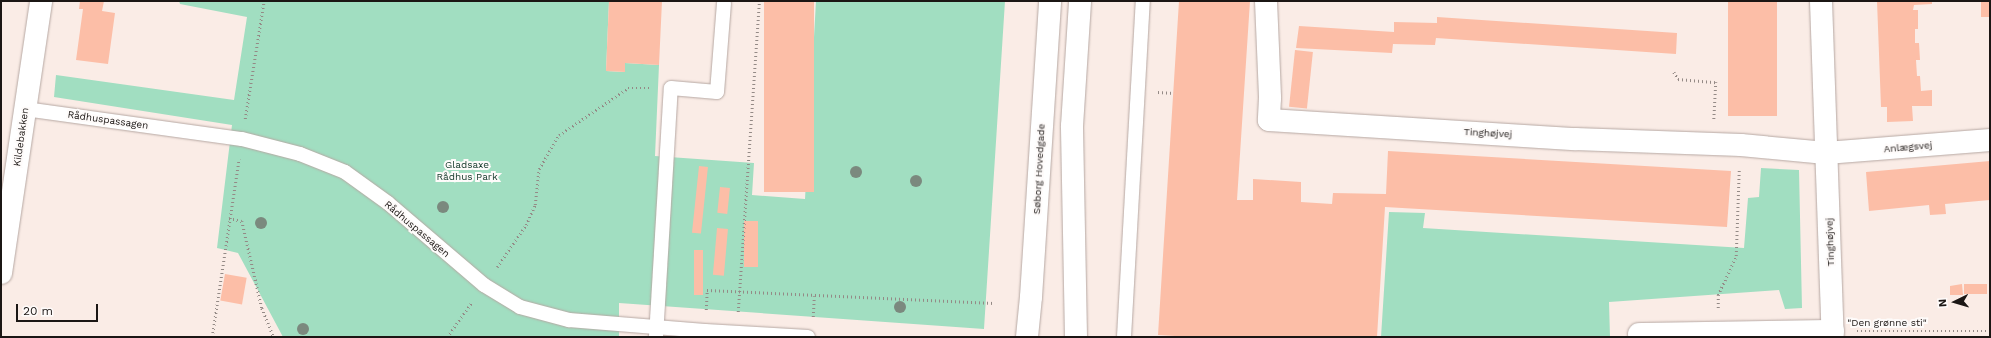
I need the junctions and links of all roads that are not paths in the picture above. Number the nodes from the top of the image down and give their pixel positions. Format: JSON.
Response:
{"nodes":[{"id":1,"x":41,"y":1,"type":"edge"},
{"id":2,"x":1050,"y":1,"type":"edge"},
{"id":3,"x":1080,"y":1,"type":"edge"},
{"id":4,"x":1144,"y":1,"type":"edge"},
{"id":5,"x":1266,"y":1,"type":"edge"},
{"id":6,"x":1821,"y":1,"type":"edge"},
{"id":7,"x":724,"y":3,"type":"dead end"},
{"id":8,"x":25,"y":109,"type":"junction"},
{"id":9,"x":1990,"y":140,"type":"edge"},
{"id":10,"x":1826,"y":154,"type":"junction"},
{"id":11,"x":1,"y":273,"type":"edge"},
{"id":12,"x":656,"y":332,"type":"edge"},
{"id":13,"x":734,"y":334,"type":"edge"},
{"id":14,"x":1639,"y":334,"type":"dead end"},
{"id":15,"x":1833,"y":334,"type":"edge"},
{"id":16,"x":808,"y":337,"type":"edge"},
{"id":17,"x":1027,"y":337,"type":"edge"},
{"id":18,"x":1076,"y":337,"type":"edge"},
{"id":19,"x":1124,"y":337,"type":"edge"}],
"edges":[{"from":1,"to":8,"type":"street","name":"Kildebakken"},
{"from":2,"to":17,"type":"street","name":"Søborg Hovedgade"},
{"from":3,"to":18,"type":"street"},
{"from":4,"to":19,"type":"lane"},
{"from":5,"to":10,"type":"street","name":"Tinghøjvej"},
{"from":6,"to":10,"type":"street","name":"Tinghøjvej"},
{"from":7,"to":12,"type":"lane"},
{"from":8,"to":11,"type":"street","name":"Kildebakken"},
{"from":8,"to":12,"type":"lane","name":"Rådhuspassagen"},
{"from":9,"to":10,"type":"street","name":"Anlægsvej"},
{"from":10,"to":15,"type":"street","name":"Tinghøjvej"},
{"from":12,"to":13,"type":"lane","name":"Rådhuspassagen"},
{"from":13,"to":16,"type":"lane","name":"Rådhuspassagen"},
{"from":14,"to":15,"type":"street"}]}
